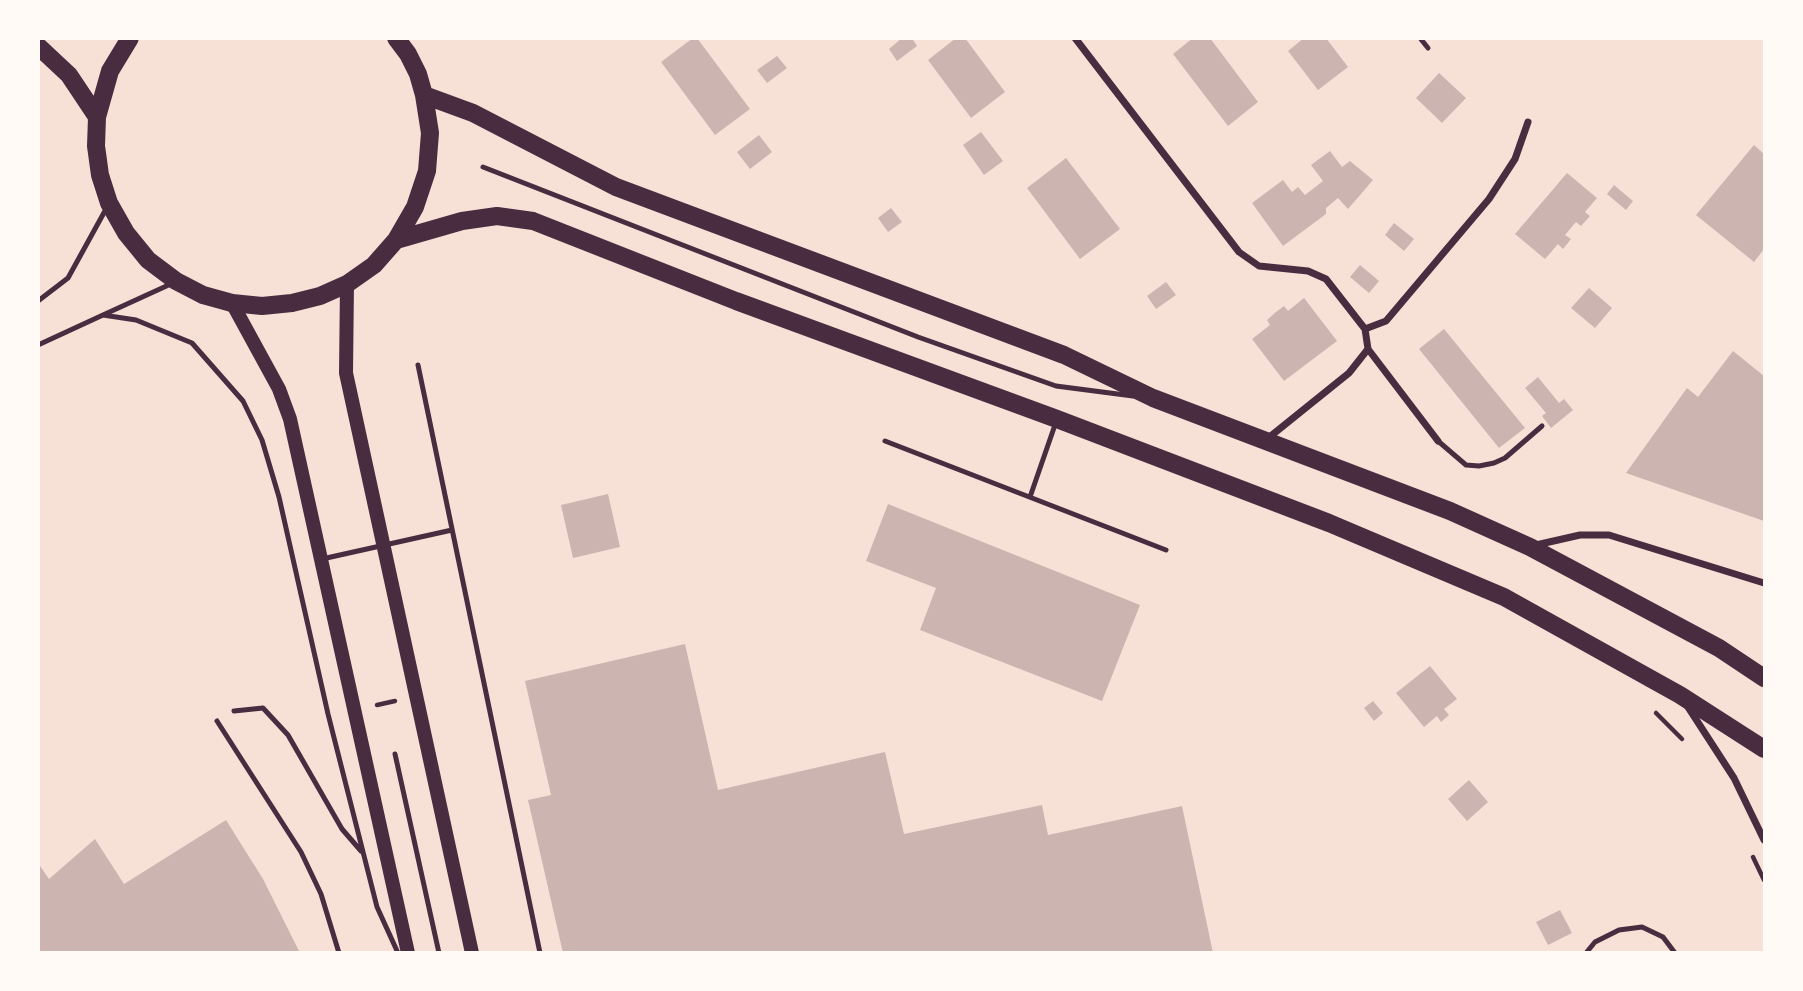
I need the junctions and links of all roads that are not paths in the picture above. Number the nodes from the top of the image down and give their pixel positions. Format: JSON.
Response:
{"nodes":[{"id":1,"x":130,"y":38,"type":"edge"},
{"id":2,"x":396,"y":38,"type":"edge"},
{"id":3,"x":1075,"y":38,"type":"edge"},
{"id":4,"x":1420,"y":38,"type":"edge"},
{"id":5,"x":38,"y":46,"type":"edge"},
{"id":6,"x":410,"y":46,"type":"edge"},
{"id":7,"x":1428,"y":48,"type":"dead end"},
{"id":8,"x":424,"y":95,"type":"junction"},
{"id":9,"x":97,"y":117,"type":"junction"},
{"id":10,"x":1528,"y":122,"type":"dead end"},
{"id":11,"x":483,"y":167,"type":"dead end"},
{"id":12,"x":109,"y":203,"type":"junction"},
{"id":13,"x":396,"y":240,"type":"junction"},
{"id":14,"x":176,"y":281,"type":"junction"},
{"id":15,"x":347,"y":284,"type":"junction"},
{"id":16,"x":38,"y":301,"type":"edge"},
{"id":17,"x":232,"y":303,"type":"junction"},
{"id":18,"x":103,"y":315,"type":"junction"},
{"id":19,"x":1365,"y":328,"type":"junction"},
{"id":20,"x":38,"y":345,"type":"edge"},
{"id":21,"x":1368,"y":349,"type":"junction"},
{"id":22,"x":418,"y":365,"type":"dead end"},
{"id":23,"x":1153,"y":398,"type":"junction"},
{"id":24,"x":1057,"y":419,"type":"junction"},
{"id":25,"x":1542,"y":426,"type":"dead end"},
{"id":26,"x":1267,"y":440,"type":"junction"},
{"id":27,"x":1438,"y":441,"type":"joint"},
{"id":28,"x":885,"y":442,"type":"dead end"},
{"id":29,"x":1030,"y":498,"type":"junction"},
{"id":30,"x":452,"y":530,"type":"junction"},
{"id":31,"x":384,"y":546,"type":"junction"},
{"id":32,"x":1530,"y":547,"type":"junction"},
{"id":33,"x":1167,"y":550,"type":"dead end"},
{"id":34,"x":320,"y":560,"type":"junction"},
{"id":35,"x":1765,"y":583,"type":"edge"},
{"id":36,"x":1765,"y":678,"type":"edge"},
{"id":37,"x":1680,"y":695,"type":"junction"},
{"id":38,"x":234,"y":711,"type":"dead end"},
{"id":39,"x":217,"y":721,"type":"dead end"},
{"id":40,"x":1765,"y":749,"type":"edge"},
{"id":41,"x":396,"y":754,"type":"dead end"},
{"id":42,"x":1765,"y":840,"type":"edge"},
{"id":43,"x":363,"y":854,"type":"junction"},
{"id":44,"x":339,"y":953,"type":"edge"},
{"id":45,"x":398,"y":953,"type":"edge"},
{"id":46,"x":408,"y":953,"type":"edge"},
{"id":47,"x":439,"y":953,"type":"edge"},
{"id":48,"x":472,"y":953,"type":"edge"},
{"id":49,"x":540,"y":953,"type":"edge"},
{"id":50,"x":1586,"y":953,"type":"edge"},
{"id":51,"x":1675,"y":953,"type":"edge"}],
"edges":[{"from":1,"to":9,"type":"main road"},
{"from":2,"to":6,"type":"main road"},
{"from":3,"to":19,"type":"street"},
{"from":4,"to":7,"type":"lane"},
{"from":5,"to":9,"type":"main road"},
{"from":6,"to":8,"type":"main road"},
{"from":8,"to":13,"type":"main road"},
{"from":8,"to":23,"type":"main road"},
{"from":9,"to":12,"type":"main road"},
{"from":10,"to":19,"type":"street"},
{"from":11,"to":23,"type":"lane"},
{"from":12,"to":14,"type":"main road"},
{"from":12,"to":16,"type":"lane"},
{"from":13,"to":15,"type":"main road"},
{"from":13,"to":24,"type":"main road"},
{"from":14,"to":17,"type":"main road"},
{"from":14,"to":18,"type":"lane"},
{"from":15,"to":17,"type":"main road"},
{"from":15,"to":31,"type":"main road"},
{"from":17,"to":34,"type":"main road"},
{"from":18,"to":20,"type":"lane"},
{"from":18,"to":43,"type":"lane"},
{"from":19,"to":21,"type":"street"},
{"from":21,"to":26,"type":"street"},
{"from":21,"to":27,"type":"street"},
{"from":22,"to":30,"type":"lane"},
{"from":23,"to":26,"type":"main road"},
{"from":24,"to":29,"type":"lane"},
{"from":24,"to":37,"type":"main road"},
{"from":25,"to":27,"type":"lane"},
{"from":26,"to":32,"type":"main road"},
{"from":28,"to":29,"type":"lane"},
{"from":29,"to":33,"type":"lane"},
{"from":30,"to":31,"type":"lane"},
{"from":30,"to":49,"type":"lane"},
{"from":31,"to":34,"type":"lane"},
{"from":31,"to":48,"type":"main road"},
{"from":32,"to":35,"type":"street"},
{"from":32,"to":36,"type":"main road"},
{"from":34,"to":46,"type":"main road"},
{"from":37,"to":40,"type":"main road"},
{"from":37,"to":42,"type":"street"},
{"from":38,"to":43,"type":"lane"},
{"from":39,"to":44,"type":"lane"},
{"from":41,"to":47,"type":"lane"},
{"from":43,"to":45,"type":"lane"},
{"from":50,"to":51,"type":"lane"}]}
